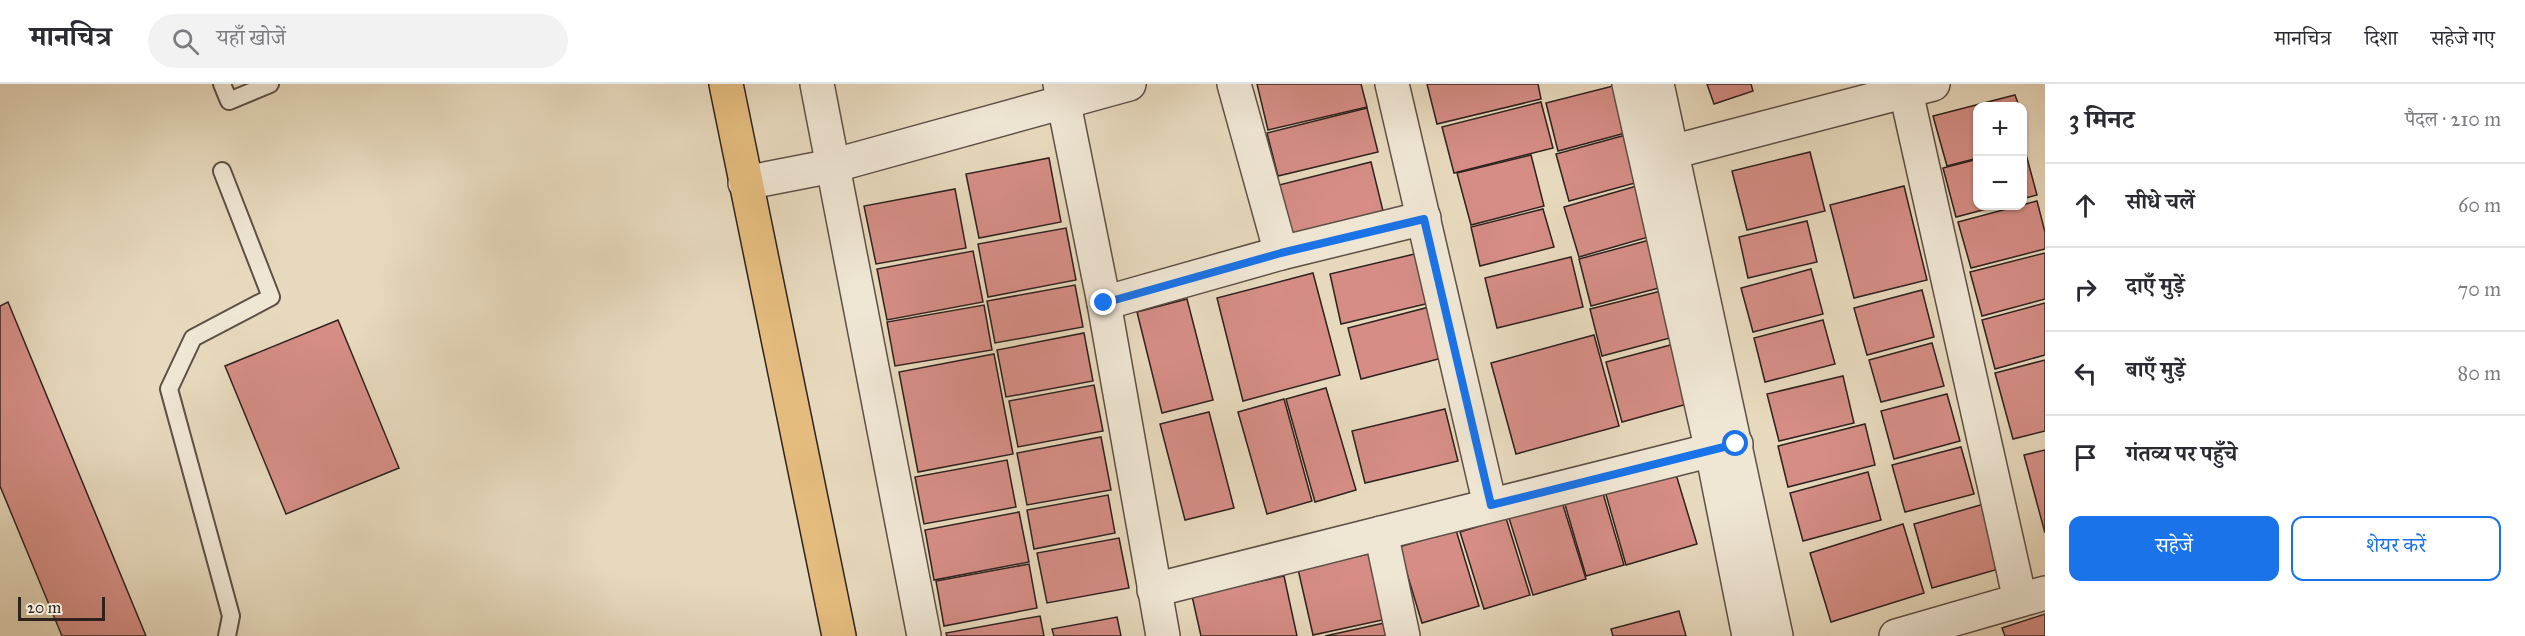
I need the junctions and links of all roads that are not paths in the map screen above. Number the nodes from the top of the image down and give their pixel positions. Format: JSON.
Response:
{"nodes":[{"id":1,"x":222,"y":84,"type":"edge"},
{"id":2,"x":270,"y":84,"type":"edge"},
{"id":3,"x":713,"y":84,"type":"edge"},
{"id":4,"x":726,"y":84,"type":"edge"},
{"id":5,"x":817,"y":84,"type":"edge"},
{"id":6,"x":1129,"y":84,"type":"edge"},
{"id":7,"x":1234,"y":84,"type":"edge"},
{"id":8,"x":1392,"y":84,"type":"edge"},
{"id":9,"x":1629,"y":84,"type":"edge"},
{"id":10,"x":1657,"y":84,"type":"edge"},
{"id":11,"x":1920,"y":88,"type":"edge"},
{"id":12,"x":1062,"y":94,"type":"edge"},
{"id":13,"x":1672,"y":153,"type":"junction"},
{"id":14,"x":831,"y":166,"type":"junction"},
{"id":15,"x":222,"y":171,"type":"dead end"},
{"id":16,"x":745,"y":183,"type":"junction"},
{"id":17,"x":1424,"y":219,"type":"junction"},
{"id":18,"x":1281,"y":253,"type":"junction"},
{"id":19,"x":1104,"y":303,"type":"junction"},
{"id":20,"x":1724,"y":447,"type":"junction"},
{"id":21,"x":1491,"y":505,"type":"junction"},
{"id":22,"x":1381,"y":533,"type":"junction"},
{"id":23,"x":1154,"y":590,"type":"junction"},
{"id":24,"x":2033,"y":597,"type":"edge"},
{"id":25,"x":227,"y":636,"type":"edge"},
{"id":26,"x":822,"y":636,"type":"edge"},
{"id":27,"x":838,"y":636,"type":"edge"},
{"id":28,"x":924,"y":636,"type":"edge"},
{"id":29,"x":1163,"y":636,"type":"edge"},
{"id":30,"x":1403,"y":636,"type":"edge"},
{"id":31,"x":1749,"y":636,"type":"edge"},
{"id":32,"x":1776,"y":636,"type":"edge"},
{"id":33,"x":1896,"y":636,"type":"edge"}],
"edges":[{"from":1,"to":2,"type":"lane"},
{"from":3,"to":26,"type":"main road"},
{"from":4,"to":16,"type":"main road"},
{"from":5,"to":14,"type":"street"},
{"from":6,"to":12,"type":"street"},
{"from":7,"to":18,"type":"street"},
{"from":8,"to":17,"type":"street"},
{"from":9,"to":20,"type":"street"},
{"from":10,"to":13,"type":"street"},
{"from":11,"to":13,"type":"street"},
{"from":11,"to":24,"type":"street"},
{"from":12,"to":14,"type":"street"},
{"from":12,"to":19,"type":"street"},
{"from":13,"to":20,"type":"street"},
{"from":14,"to":16,"type":"street"},
{"from":14,"to":28,"type":"street"},
{"from":15,"to":25,"type":"lane"},
{"from":16,"to":27,"type":"main road"},
{"from":17,"to":18,"type":"street"},
{"from":17,"to":21,"type":"street"},
{"from":18,"to":19,"type":"street"},
{"from":19,"to":23,"type":"street"},
{"from":20,"to":21,"type":"street"},
{"from":20,"to":31,"type":"street"},
{"from":20,"to":32,"type":"street"},
{"from":21,"to":22,"type":"street"},
{"from":22,"to":23,"type":"street"},
{"from":22,"to":30,"type":"street"},
{"from":23,"to":29,"type":"street"},
{"from":24,"to":33,"type":"street"}]}
